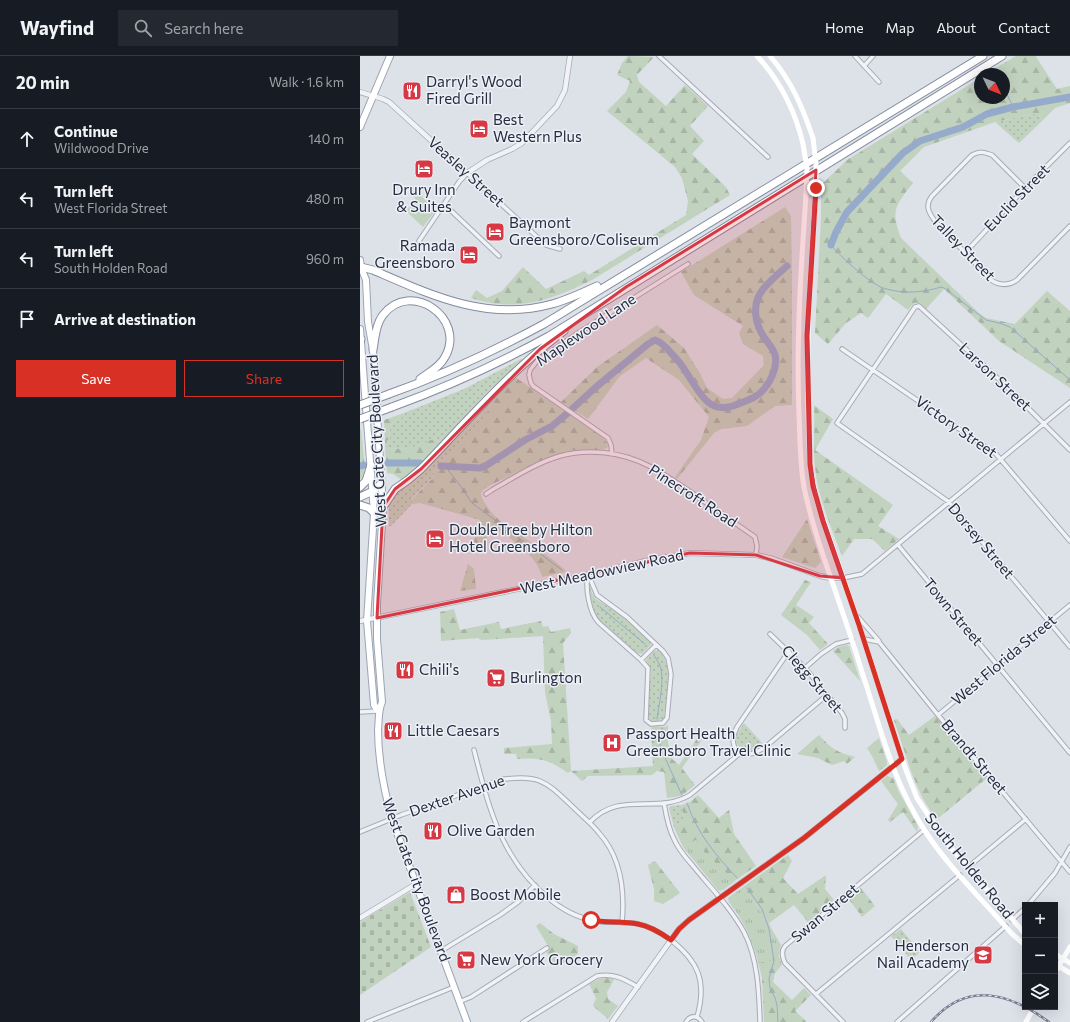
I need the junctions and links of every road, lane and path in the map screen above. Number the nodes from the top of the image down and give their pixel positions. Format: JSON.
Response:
{"nodes":[{"id":1,"x":390,"y":56,"type":"edge"},
{"id":2,"x":570,"y":56,"type":"edge"},
{"id":3,"x":660,"y":56,"type":"edge"},
{"id":4,"x":757,"y":56,"type":"edge"},
{"id":5,"x":770,"y":56,"type":"edge"},
{"id":6,"x":855,"y":56,"type":"edge"},
{"id":7,"x":873,"y":56,"type":"edge"},
{"id":8,"x":983,"y":56,"type":"edge"},
{"id":9,"x":1002,"y":56,"type":"edge"},
{"id":10,"x":864,"y":66,"type":"junction"},
{"id":11,"x":879,"y":82,"type":"dead end"},
{"id":12,"x":360,"y":92,"type":"edge"},
{"id":13,"x":373,"y":96,"type":"junction"},
{"id":14,"x":360,"y":127,"type":"edge"},
{"id":15,"x":1070,"y":143,"type":"edge"},
{"id":16,"x":768,"y":157,"type":"dead end"},
{"id":17,"x":466,"y":173,"type":"junction"},
{"id":18,"x":1025,"y":188,"type":"junction"},
{"id":19,"x":444,"y":204,"type":"junction"},
{"id":20,"x":1070,"y":226,"type":"edge"},
{"id":21,"x":419,"y":241,"type":"dead end"},
{"id":22,"x":560,"y":249,"type":"dead end"},
{"id":23,"x":964,"y":253,"type":"junction"},
{"id":24,"x":499,"y":256,"type":"dead end"},
{"id":25,"x":688,"y":264,"type":"dead end"},
{"id":26,"x":360,"y":266,"type":"edge"},
{"id":27,"x":621,"y":276,"type":"junction"},
{"id":28,"x":626,"y":287,"type":"junction"},
{"id":29,"x":360,"y":329,"type":"edge"},
{"id":30,"x":360,"y":341,"type":"edge"},
{"id":31,"x":842,"y":349,"type":"dead end"},
{"id":32,"x":373,"y":350,"type":"junction"},
{"id":33,"x":874,"y":370,"type":"junction"},
{"id":34,"x":414,"y":385,"type":"junction"},
{"id":35,"x":1070,"y":402,"type":"edge"},
{"id":36,"x":360,"y":405,"type":"edge"},
{"id":37,"x":360,"y":419,"type":"edge"},
{"id":38,"x":1044,"y":424,"type":"junction"},
{"id":39,"x":1070,"y":450,"type":"edge"},
{"id":40,"x":612,"y":454,"type":"junction"},
{"id":41,"x":1002,"y":460,"type":"junction"},
{"id":42,"x":371,"y":465,"type":"junction"},
{"id":43,"x":381,"y":484,"type":"junction"},
{"id":44,"x":360,"y":487,"type":"edge"},
{"id":45,"x":373,"y":491,"type":"junction"},
{"id":46,"x":486,"y":494,"type":"dead end"},
{"id":47,"x":360,"y":497,"type":"edge"},
{"id":48,"x":949,"y":502,"type":"junction"},
{"id":49,"x":360,"y":505,"type":"edge"},
{"id":50,"x":382,"y":507,"type":"junction"},
{"id":51,"x":374,"y":513,"type":"junction"},
{"id":52,"x":1070,"y":541,"type":"edge"},
{"id":53,"x":898,"y":545,"type":"junction"},
{"id":54,"x":756,"y":555,"type":"junction"},
{"id":55,"x":588,"y":574,"type":"junction"},
{"id":56,"x":831,"y":578,"type":"junction"},
{"id":57,"x":843,"y":578,"type":"junction"},
{"id":58,"x":1070,"y":605,"type":"edge"},
{"id":59,"x":856,"y":615,"type":"junction"},
{"id":60,"x":377,"y":618,"type":"junction"},
{"id":61,"x":360,"y":621,"type":"edge"},
{"id":62,"x":367,"y":621,"type":"junction"},
{"id":63,"x":1049,"y":622,"type":"junction"},
{"id":64,"x":770,"y":634,"type":"dead end"},
{"id":65,"x":852,"y":640,"type":"junction"},
{"id":66,"x":864,"y":640,"type":"junction"},
{"id":67,"x":879,"y":642,"type":"junction"},
{"id":68,"x":656,"y":645,"type":"junction"},
{"id":69,"x":1070,"y":647,"type":"edge"},
{"id":70,"x":789,"y":651,"type":"junction"},
{"id":71,"x":641,"y":660,"type":"junction"},
{"id":72,"x":998,"y":665,"type":"junction"},
{"id":73,"x":805,"y":668,"type":"junction"},
{"id":74,"x":827,"y":695,"type":"junction"},
{"id":75,"x":378,"y":711,"type":"junction"},
{"id":76,"x":360,"y":712,"type":"edge"},
{"id":77,"x":938,"y":715,"type":"junction"},
{"id":78,"x":845,"y":728,"type":"dead end"},
{"id":79,"x":474,"y":750,"type":"dead end"},
{"id":80,"x":1070,"y":753,"type":"edge"},
{"id":81,"x":739,"y":754,"type":"junction"},
{"id":82,"x":902,"y":759,"type":"junction"},
{"id":83,"x":893,"y":766,"type":"junction"},
{"id":84,"x":483,"y":786,"type":"junction"},
{"id":85,"x":664,"y":803,"type":"junction"},
{"id":86,"x":392,"y":819,"type":"junction"},
{"id":87,"x":1026,"y":819,"type":"junction"},
{"id":88,"x":590,"y":822,"type":"junction"},
{"id":89,"x":924,"y":830,"type":"junction"},
{"id":90,"x":360,"y":832,"type":"edge"},
{"id":91,"x":1070,"y":847,"type":"edge"},
{"id":92,"x":1062,"y":862,"type":"junction"},
{"id":93,"x":967,"y":868,"type":"junction"},
{"id":94,"x":1070,"y":872,"type":"edge"},
{"id":95,"x":960,"y":875,"type":"junction"},
{"id":96,"x":416,"y":884,"type":"junction"},
{"id":97,"x":535,"y":885,"type":"junction"},
{"id":98,"x":720,"y":898,"type":"junction"},
{"id":99,"x":1031,"y":902,"type":"edge"},
{"id":100,"x":1022,"y":911,"type":"edge"},
{"id":101,"x":360,"y":918,"type":"edge"},
{"id":102,"x":1012,"y":920,"type":"junction"},
{"id":103,"x":622,"y":923,"type":"junction"},
{"id":104,"x":1006,"y":926,"type":"junction"},
{"id":105,"x":1022,"y":932,"type":"edge"},
{"id":106,"x":1022,"y":933,"type":"edge"},
{"id":107,"x":671,"y":940,"type":"junction"},
{"id":108,"x":1022,"y":942,"type":"edge"},
{"id":109,"x":1070,"y":947,"type":"edge"},
{"id":110,"x":546,"y":948,"type":"dead end"},
{"id":111,"x":441,"y":951,"type":"junction"},
{"id":112,"x":1058,"y":956,"type":"edge"},
{"id":113,"x":1063,"y":959,"type":"junction"},
{"id":114,"x":1070,"y":963,"type":"edge"},
{"id":115,"x":1058,"y":964,"type":"edge"},
{"id":116,"x":1058,"y":966,"type":"edge"},
{"id":117,"x":1070,"y":973,"type":"edge"},
{"id":118,"x":454,"y":987,"type":"junction"},
{"id":119,"x":638,"y":987,"type":"junction"},
{"id":120,"x":816,"y":994,"type":"junction"},
{"id":121,"x":459,"y":1002,"type":"junction"},
{"id":122,"x":1032,"y":1010,"type":"edge"},
{"id":123,"x":697,"y":1017,"type":"junction"},
{"id":124,"x":366,"y":1022,"type":"edge"},
{"id":125,"x":467,"y":1022,"type":"edge"},
{"id":126,"x":523,"y":1022,"type":"edge"},
{"id":127,"x":612,"y":1022,"type":"edge"},
{"id":128,"x":686,"y":1022,"type":"edge"},
{"id":129,"x":702,"y":1022,"type":"edge"},
{"id":130,"x":760,"y":1022,"type":"edge"},
{"id":131,"x":843,"y":1022,"type":"edge"},
{"id":132,"x":896,"y":1022,"type":"edge"},
{"id":133,"x":1026,"y":1022,"type":"edge"}],
"edges":[{"from":1,"to":13,"type":"main road"},
{"from":2,"to":17,"type":"street"},
{"from":3,"to":16,"type":"street"},
{"from":4,"to":56,"type":"main road","name":"South Holden Road","bridge":true},
{"from":5,"to":57,"type":"main road","name":"South Holden Road","bridge":true},
{"from":6,"to":10,"type":"street"},
{"from":7,"to":10,"type":"street"},
{"from":8,"to":27,"type":"highway"},
{"from":9,"to":28,"type":"highway"},
{"from":10,"to":11,"type":"street"},
{"from":12,"to":13,"type":"street","name":"Veasley Street"},
{"from":13,"to":14,"type":"main road"},
{"from":13,"to":17,"type":"street","name":"Veasley Street"},
{"from":15,"to":18,"type":"street","name":"Euclid Street"},
{"from":17,"to":19,"type":"street"},
{"from":17,"to":22,"type":"street","name":"Veasley Street"},
{"from":18,"to":23,"type":"street","name":"Euclid Street"},
{"from":18,"to":23,"type":"street","name":"Talley Street"},
{"from":19,"to":21,"type":"street"},
{"from":19,"to":24,"type":"street"},
{"from":20,"to":23,"type":"street","name":"Talley Street"},
{"from":25,"to":40,"type":"street","name":"Maplewood Lane"},
{"from":26,"to":27,"type":"highway"},
{"from":26,"to":32,"type":"main road","name":"West Gate City Boulevard"},
{"from":27,"to":34,"type":"highway"},
{"from":28,"to":37,"type":"highway","bridge":true},
{"from":28,"to":50,"type":"highway"},
{"from":29,"to":30,"type":"main road","name":"West Gate City Boulevard"},
{"from":30,"to":42,"type":"main road","name":"West Gate City Boulevard"},
{"from":31,"to":33,"type":"street","name":"Victory Street"},
{"from":32,"to":34,"type":"highway"},
{"from":32,"to":43,"type":"main road","name":"West Gate City Boulevard"},
{"from":33,"to":38,"type":"street","name":"Larson Street"},
{"from":33,"to":41,"type":"street","name":"Victory Street"},
{"from":33,"to":48,"type":"street","name":"Dorsey Street"},
{"from":34,"to":36,"type":"highway","bridge":true},
{"from":35,"to":38,"type":"street"},
{"from":38,"to":39,"type":"street","name":"Larson Street"},
{"from":38,"to":41,"type":"street"},
{"from":40,"to":46,"type":"street"},
{"from":40,"to":54,"type":"street","name":"Pinecroft Road"},
{"from":41,"to":48,"type":"street"},
{"from":41,"to":52,"type":"street","name":"Victory Street"},
{"from":42,"to":44,"type":"highway"},
{"from":42,"to":45,"type":"main road","name":"West Gate City Boulevard"},
{"from":43,"to":45,"type":"highway"},
{"from":43,"to":50,"type":"main road","name":"West Gate City Boulevard"},
{"from":45,"to":47,"type":"highway"},
{"from":45,"to":51,"type":"main road","name":"West Gate City Boulevard"},
{"from":48,"to":53,"type":"street"},
{"from":48,"to":63,"type":"street","name":"Dorsey Street"},
{"from":49,"to":51,"type":"highway"},
{"from":50,"to":60,"type":"main road","name":"West Gate City Boulevard"},
{"from":51,"to":62,"type":"main road","name":"West Gate City Boulevard"},
{"from":53,"to":57,"type":"street"},
{"from":53,"to":72,"type":"street","name":"Town Street"},
{"from":54,"to":55,"type":"street","name":"West Meadowview Road"},
{"from":54,"to":56,"type":"street","name":"West Meadowview Road"},
{"from":55,"to":60,"type":"street","name":"West Meadowview Road"},
{"from":55,"to":68,"type":"street"},
{"from":55,"to":71,"type":"street"},
{"from":56,"to":57,"type":"street","name":"West Meadowview Road"},
{"from":56,"to":65,"type":"main road","name":"South Holden Road"},
{"from":57,"to":59,"type":"main road","name":"South Holden Road"},
{"from":58,"to":63,"type":"street","name":"West Florida Street"},
{"from":59,"to":66,"type":"main road","name":"South Holden Road"},
{"from":59,"to":67,"type":"street","name":"Brandt Street"},
{"from":60,"to":62,"type":"street","name":"West Meadowview Road"},
{"from":60,"to":75,"type":"main road","name":"West Gate City Boulevard"},
{"from":61,"to":62,"type":"street","name":"West Meadowview Road"},
{"from":62,"to":75,"type":"main road","name":"West Gate City Boulevard"},
{"from":63,"to":69,"type":"street","name":"Dorsey Street"},
{"from":63,"to":72,"type":"street","name":"West Florida Street"},
{"from":64,"to":70,"type":"street","name":"Clegg Street"},
{"from":65,"to":73,"type":"street"},
{"from":65,"to":83,"type":"main road","name":"South Holden Road"},
{"from":66,"to":67,"type":"street"},
{"from":66,"to":82,"type":"main road","name":"South Holden Road"},
{"from":67,"to":77,"type":"street","name":"Brandt Street"},
{"from":68,"to":71,"type":"street"},
{"from":68,"to":71,"type":"street"},
{"from":70,"to":73,"type":"street","name":"Clegg Street"},
{"from":70,"to":81,"type":"street"},
{"from":72,"to":77,"type":"street","name":"West Florida Street"},
{"from":72,"to":80,"type":"street","name":"Town Street"},
{"from":73,"to":74,"type":"street","name":"Clegg Street"},
{"from":74,"to":78,"type":"street","name":"Clegg Street"},
{"from":74,"to":81,"type":"street"},
{"from":75,"to":76,"type":"street"},
{"from":75,"to":86,"type":"main road","name":"West Gate City Boulevard"},
{"from":77,"to":87,"type":"street","name":"Brandt Street"},
{"from":79,"to":84,"type":"street"},
{"from":81,"to":85,"type":"street"},
{"from":82,"to":83,"type":"street"},
{"from":82,"to":93,"type":"main road","name":"South Holden Road"},
{"from":83,"to":89,"type":"main road","name":"South Holden Road"},
{"from":83,"to":98,"type":"street"},
{"from":84,"to":86,"type":"street","name":"Dexter Avenue"},
{"from":84,"to":88,"type":"street","name":"Dexter Avenue"},
{"from":84,"to":97,"type":"street"},
{"from":85,"to":88,"type":"street"},
{"from":85,"to":98,"type":"street"},
{"from":86,"to":90,"type":"street","name":"Dexter Avenue"},
{"from":86,"to":96,"type":"main road","name":"West Gate City Boulevard"},
{"from":87,"to":92,"type":"street","name":"Brandt Street"},
{"from":87,"to":93,"type":"street"},
{"from":88,"to":103,"type":"street","name":"Dexter Avenue"},
{"from":89,"to":95,"type":"main road","name":"South Holden Road"},
{"from":89,"to":120,"type":"street","name":"Swan Street"},
{"from":91,"to":92,"type":"street"},
{"from":92,"to":94,"type":"street","name":"Brandt Street"},
{"from":92,"to":99,"type":"street"},
{"from":93,"to":102,"type":"main road","name":"South Holden Road"},
{"from":95,"to":104,"type":"main road","name":"South Holden Road"},
{"from":95,"to":120,"type":"street"},
{"from":96,"to":101,"type":"street"},
{"from":96,"to":111,"type":"main road","name":"West Gate City Boulevard"},
{"from":97,"to":103,"type":"street"},
{"from":97,"to":111,"type":"street"},
{"from":98,"to":107,"type":"street"},
{"from":98,"to":130,"type":"street"},
{"from":100,"to":102,"type":"street"},
{"from":102,"to":105,"type":"main road","name":"South Holden Road"},
{"from":103,"to":107,"type":"street"},
{"from":104,"to":106,"type":"main road"},
{"from":104,"to":108,"type":"main road","name":"South Holden Road"},
{"from":104,"to":132,"type":"street"},
{"from":107,"to":119,"type":"street"},
{"from":107,"to":123,"type":"street"},
{"from":109,"to":113,"type":"main road"},
{"from":110,"to":121,"type":"street"},
{"from":111,"to":118,"type":"main road","name":"West Gate City Boulevard"},
{"from":112,"to":113,"type":"main road"},
{"from":113,"to":114,"type":"main road"},
{"from":113,"to":115,"type":"main road"},
{"from":116,"to":117,"type":"main road"},
{"from":118,"to":121,"type":"main road","name":"West Gate City Boulevard"},
{"from":118,"to":124,"type":"street"},
{"from":119,"to":126,"type":"street"},
{"from":119,"to":127,"type":"street"},
{"from":120,"to":131,"type":"street","name":"Swan Street"},
{"from":121,"to":125,"type":"main road","name":"West Gate City Boulevard"},
{"from":122,"to":133,"type":"main road"},
{"from":123,"to":128,"type":"street"},
{"from":123,"to":129,"type":"street"}]}
